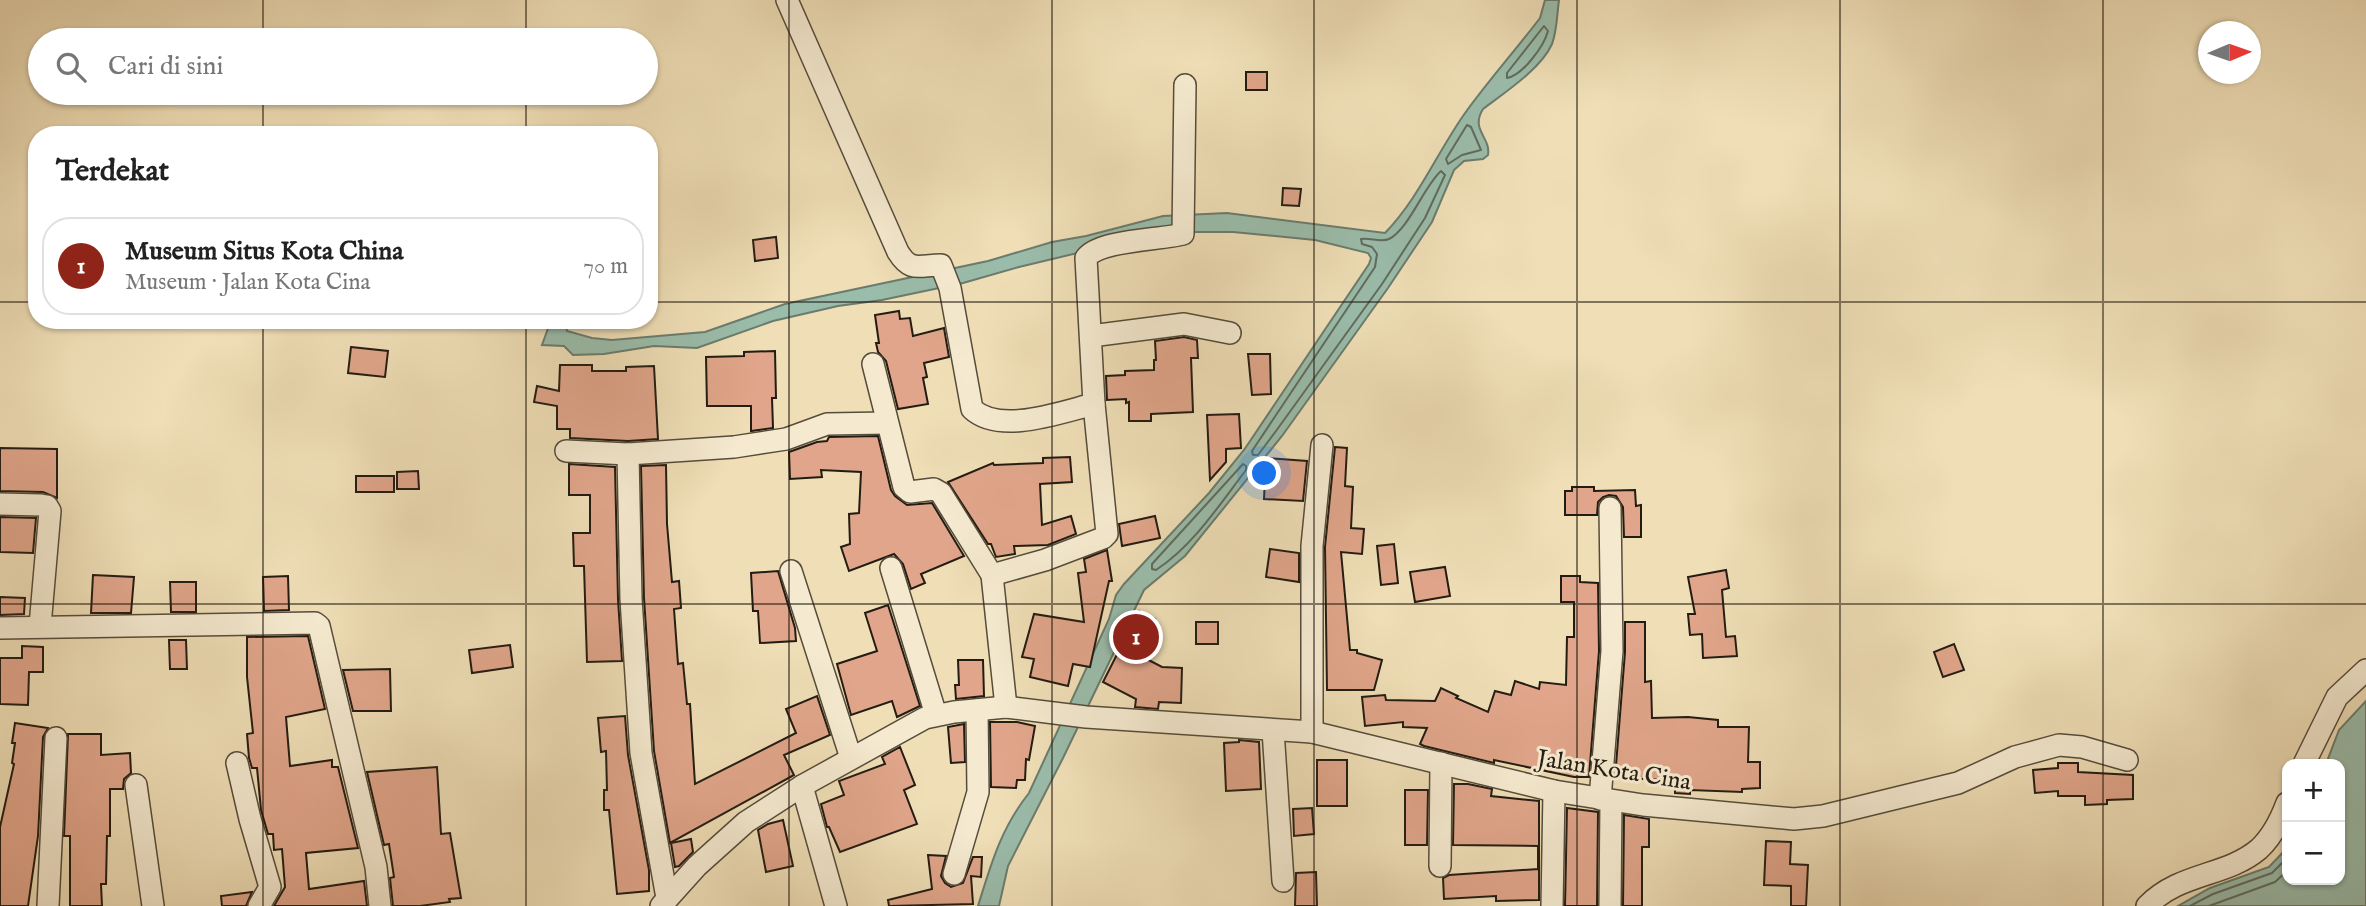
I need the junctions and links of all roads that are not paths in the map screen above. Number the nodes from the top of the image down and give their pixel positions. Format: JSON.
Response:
{"nodes":[{"id":1,"x":787,"y":0,"type":"edge"},
{"id":2,"x":1185,"y":85,"type":"dead end"},
{"id":3,"x":1230,"y":334,"type":"dead end"},
{"id":4,"x":1091,"y":336,"type":"junction"},
{"id":5,"x":873,"y":364,"type":"dead end"},
{"id":6,"x":1094,"y":404,"type":"junction"},
{"id":7,"x":887,"y":423,"type":"junction"},
{"id":8,"x":1322,"y":445,"type":"dead end"},
{"id":9,"x":566,"y":451,"type":"dead end"},
{"id":10,"x":628,"y":454,"type":"junction"},
{"id":11,"x":0,"y":504,"type":"edge"},
{"id":12,"x":1610,"y":508,"type":"dead end"},
{"id":13,"x":891,"y":568,"type":"dead end"},
{"id":14,"x":791,"y":571,"type":"dead end"},
{"id":15,"x":992,"y":575,"type":"junction"},
{"id":16,"x":40,"y":626,"type":"junction"},
{"id":17,"x":0,"y":628,"type":"edge"},
{"id":18,"x":2366,"y":670,"type":"edge"},
{"id":19,"x":1006,"y":707,"type":"junction"},
{"id":20,"x":978,"y":710,"type":"junction"},
{"id":21,"x":936,"y":715,"type":"junction"},
{"id":22,"x":1273,"y":730,"type":"junction"},
{"id":23,"x":1312,"y":732,"type":"junction"},
{"id":24,"x":56,"y":738,"type":"dead end"},
{"id":25,"x":851,"y":758,"type":"junction"},
{"id":26,"x":2306,"y":759,"type":"edge"},
{"id":27,"x":2127,"y":760,"type":"dead end"},
{"id":28,"x":237,"y":763,"type":"dead end"},
{"id":29,"x":1441,"y":763,"type":"junction"},
{"id":30,"x":136,"y":785,"type":"dead end"},
{"id":31,"x":802,"y":786,"type":"junction"},
{"id":32,"x":1554,"y":791,"type":"junction"},
{"id":33,"x":1605,"y":800,"type":"junction"},
{"id":34,"x":2282,"y":813,"type":"edge"},
{"id":35,"x":1440,"y":866,"type":"dead end"},
{"id":36,"x":954,"y":874,"type":"dead end"},
{"id":37,"x":1283,"y":881,"type":"dead end"},
{"id":38,"x":664,"y":902,"type":"edge"},
{"id":39,"x":48,"y":906,"type":"edge"},
{"id":40,"x":153,"y":906,"type":"edge"},
{"id":41,"x":259,"y":906,"type":"edge"},
{"id":42,"x":380,"y":906,"type":"edge"},
{"id":43,"x":836,"y":906,"type":"edge"},
{"id":44,"x":1552,"y":906,"type":"edge"},
{"id":45,"x":1610,"y":906,"type":"edge"},
{"id":46,"x":2147,"y":906,"type":"edge"}],
"edges":[{"from":1,"to":6,"type":"street"},
{"from":2,"to":4,"type":"street"},
{"from":3,"to":4,"type":"street"},
{"from":4,"to":6,"type":"street"},
{"from":5,"to":7,"type":"street"},
{"from":6,"to":15,"type":"street"},
{"from":7,"to":10,"type":"street"},
{"from":7,"to":15,"type":"street"},
{"from":8,"to":23,"type":"street"},
{"from":9,"to":10,"type":"street"},
{"from":10,"to":38,"type":"street"},
{"from":11,"to":16,"type":"street"},
{"from":12,"to":33,"type":"street"},
{"from":13,"to":21,"type":"street"},
{"from":14,"to":25,"type":"street"},
{"from":15,"to":19,"type":"street"},
{"from":16,"to":17,"type":"street"},
{"from":16,"to":42,"type":"street"},
{"from":18,"to":26,"type":"street"},
{"from":19,"to":20,"type":"street","name":"Jalan Kota Cina"},
{"from":19,"to":22,"type":"street","name":"Jalan Kota Cina"},
{"from":20,"to":21,"type":"street","name":"Jalan Kota Cina"},
{"from":20,"to":36,"type":"street"},
{"from":21,"to":25,"type":"street","name":"Jalan Kota Cina"},
{"from":22,"to":23,"type":"street","name":"Jalan Kota Cina"},
{"from":22,"to":37,"type":"street"},
{"from":23,"to":29,"type":"street","name":"Jalan Kota Cina"},
{"from":24,"to":39,"type":"street"},
{"from":25,"to":31,"type":"street","name":"Jalan Kota Cina"},
{"from":27,"to":33,"type":"street","name":"Jalan Kota Cina"},
{"from":28,"to":41,"type":"street"},
{"from":29,"to":32,"type":"street","name":"Jalan Kota Cina"},
{"from":29,"to":35,"type":"street"},
{"from":30,"to":40,"type":"street"},
{"from":31,"to":38,"type":"street","name":"Jalan Kota Cina"},
{"from":31,"to":43,"type":"street"},
{"from":32,"to":33,"type":"street","name":"Jalan Kota Cina"},
{"from":32,"to":44,"type":"street"},
{"from":33,"to":45,"type":"street"},
{"from":34,"to":46,"type":"street"}]}
